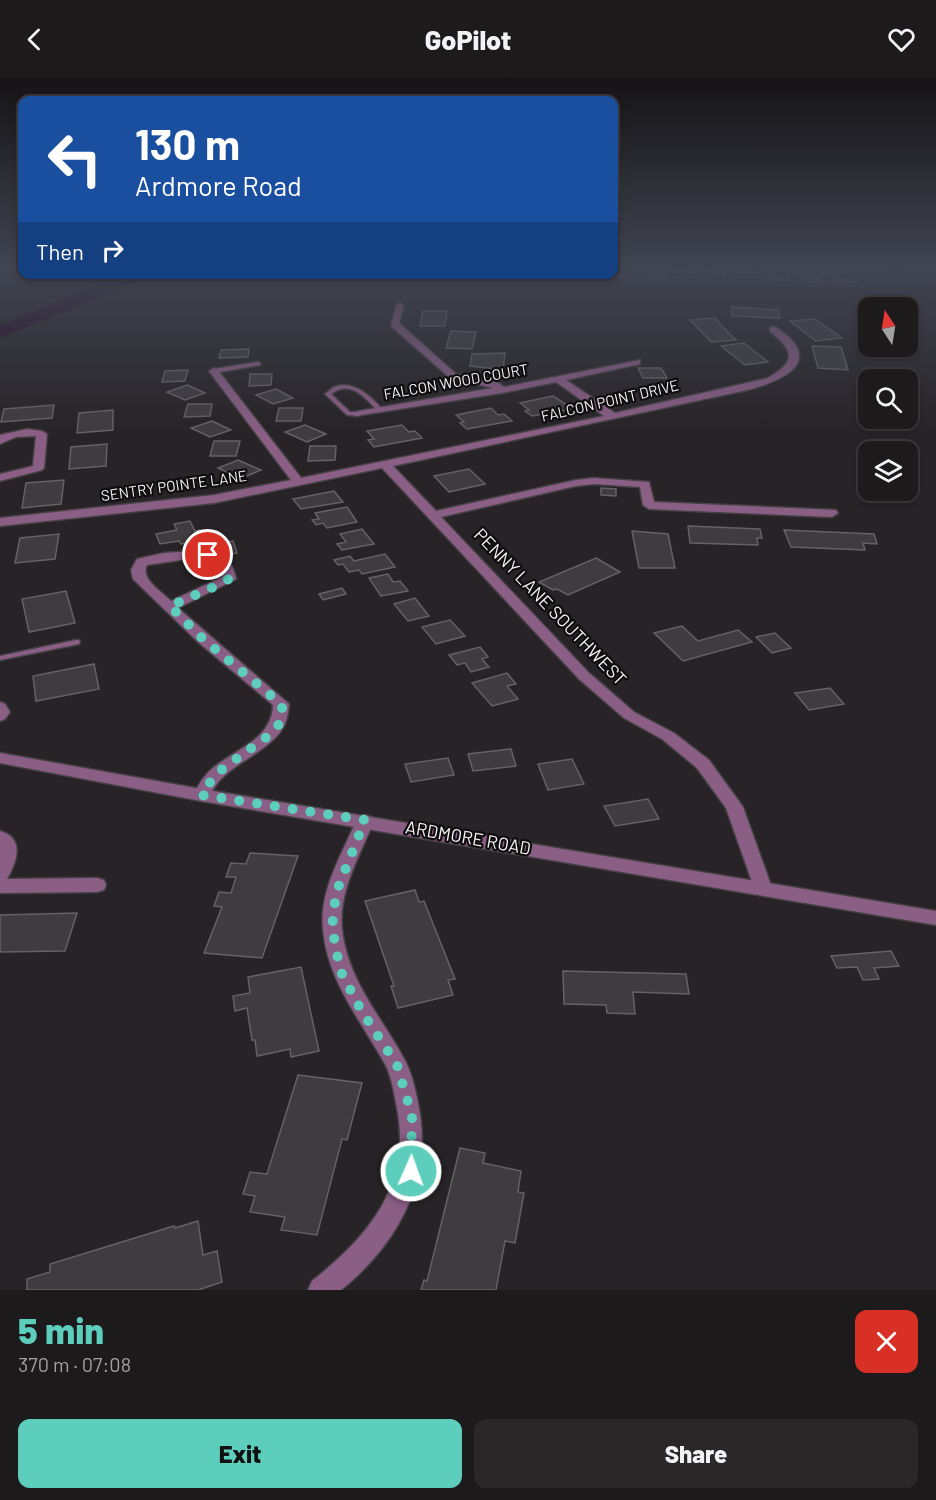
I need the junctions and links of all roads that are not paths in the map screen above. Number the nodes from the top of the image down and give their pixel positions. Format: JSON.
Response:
{"nodes":[{"id":1,"x":395,"y":322,"type":"edge"},
{"id":2,"x":773,"y":329,"type":"dead end"},
{"id":3,"x":636,"y":362,"type":"dead end"},
{"id":4,"x":258,"y":364,"type":"dead end"},
{"id":5,"x":214,"y":371,"type":"joint"},
{"id":6,"x":558,"y":379,"type":"junction"},
{"id":7,"x":502,"y":390,"type":"junction"},
{"id":8,"x":381,"y":411,"type":"junction"},
{"id":9,"x":359,"y":414,"type":"joint"},
{"id":10,"x":613,"y":417,"type":"junction"},
{"id":11,"x":0,"y":441,"type":"edge"},
{"id":12,"x":385,"y":464,"type":"junction"},
{"id":13,"x":0,"y":478,"type":"edge"},
{"id":14,"x":298,"y":481,"type":"junction"},
{"id":15,"x":832,"y":513,"type":"dead end"},
{"id":16,"x":434,"y":514,"type":"junction"},
{"id":17,"x":0,"y":522,"type":"edge"},
{"id":18,"x":170,"y":606,"type":"junction"},
{"id":19,"x":76,"y":642,"type":"dead end"},
{"id":20,"x":0,"y":658,"type":"edge"},
{"id":21,"x":0,"y":707,"type":"edge"},
{"id":22,"x":0,"y":716,"type":"edge"},
{"id":23,"x":0,"y":758,"type":"edge"},
{"id":24,"x":201,"y":795,"type":"junction"},
{"id":25,"x":365,"y":820,"type":"junction"},
{"id":26,"x":0,"y":837,"type":"edge"},
{"id":27,"x":0,"y":875,"type":"edge"},
{"id":28,"x":97,"y":885,"type":"dead end"},
{"id":29,"x":0,"y":886,"type":"edge"},
{"id":30,"x":763,"y":888,"type":"junction"},
{"id":31,"x":936,"y":918,"type":"edge"},
{"id":32,"x":321,"y":1290,"type":"edge"}],
"edges":[{"from":1,"to":7,"type":"street"},
{"from":2,"to":10,"type":"street","name":"FALCON POINT DRIVE"},
{"from":3,"to":6,"type":"street","name":"FALCON WOOD COURT"},
{"from":4,"to":5,"type":"lane"},
{"from":5,"to":14,"type":"street"},
{"from":6,"to":7,"type":"street","name":"FALCON WOOD COURT"},
{"from":6,"to":10,"type":"street"},
{"from":7,"to":8,"type":"street","name":"FALCON WOOD COURT"},
{"from":8,"to":9,"type":"street","name":"FALCON WOOD COURT"},
{"from":8,"to":9,"type":"lane"},
{"from":10,"to":12,"type":"street","name":"FALCON POINT DRIVE"},
{"from":11,"to":13,"type":"street"},
{"from":12,"to":14,"type":"street","name":"SENTRY POINTE LANE"},
{"from":12,"to":16,"type":"street","name":"PENNY LANE SOUTHWEST"},
{"from":14,"to":17,"type":"street","name":"SENTRY POINTE LANE"},
{"from":15,"to":16,"type":"street"},
{"from":16,"to":30,"type":"street","name":"PENNY LANE SOUTHWEST"},
{"from":18,"to":18,"type":"street"},
{"from":18,"to":24,"type":"street"},
{"from":19,"to":20,"type":"lane"},
{"from":21,"to":22,"type":"street"},
{"from":23,"to":24,"type":"street","name":"ARDMORE ROAD"},
{"from":24,"to":25,"type":"street","name":"ARDMORE ROAD"},
{"from":25,"to":30,"type":"street","name":"ARDMORE ROAD"},
{"from":25,"to":32,"type":"street"},
{"from":26,"to":27,"type":"street"},
{"from":28,"to":29,"type":"street"},
{"from":30,"to":31,"type":"street","name":"ARDMORE ROAD"}]}
